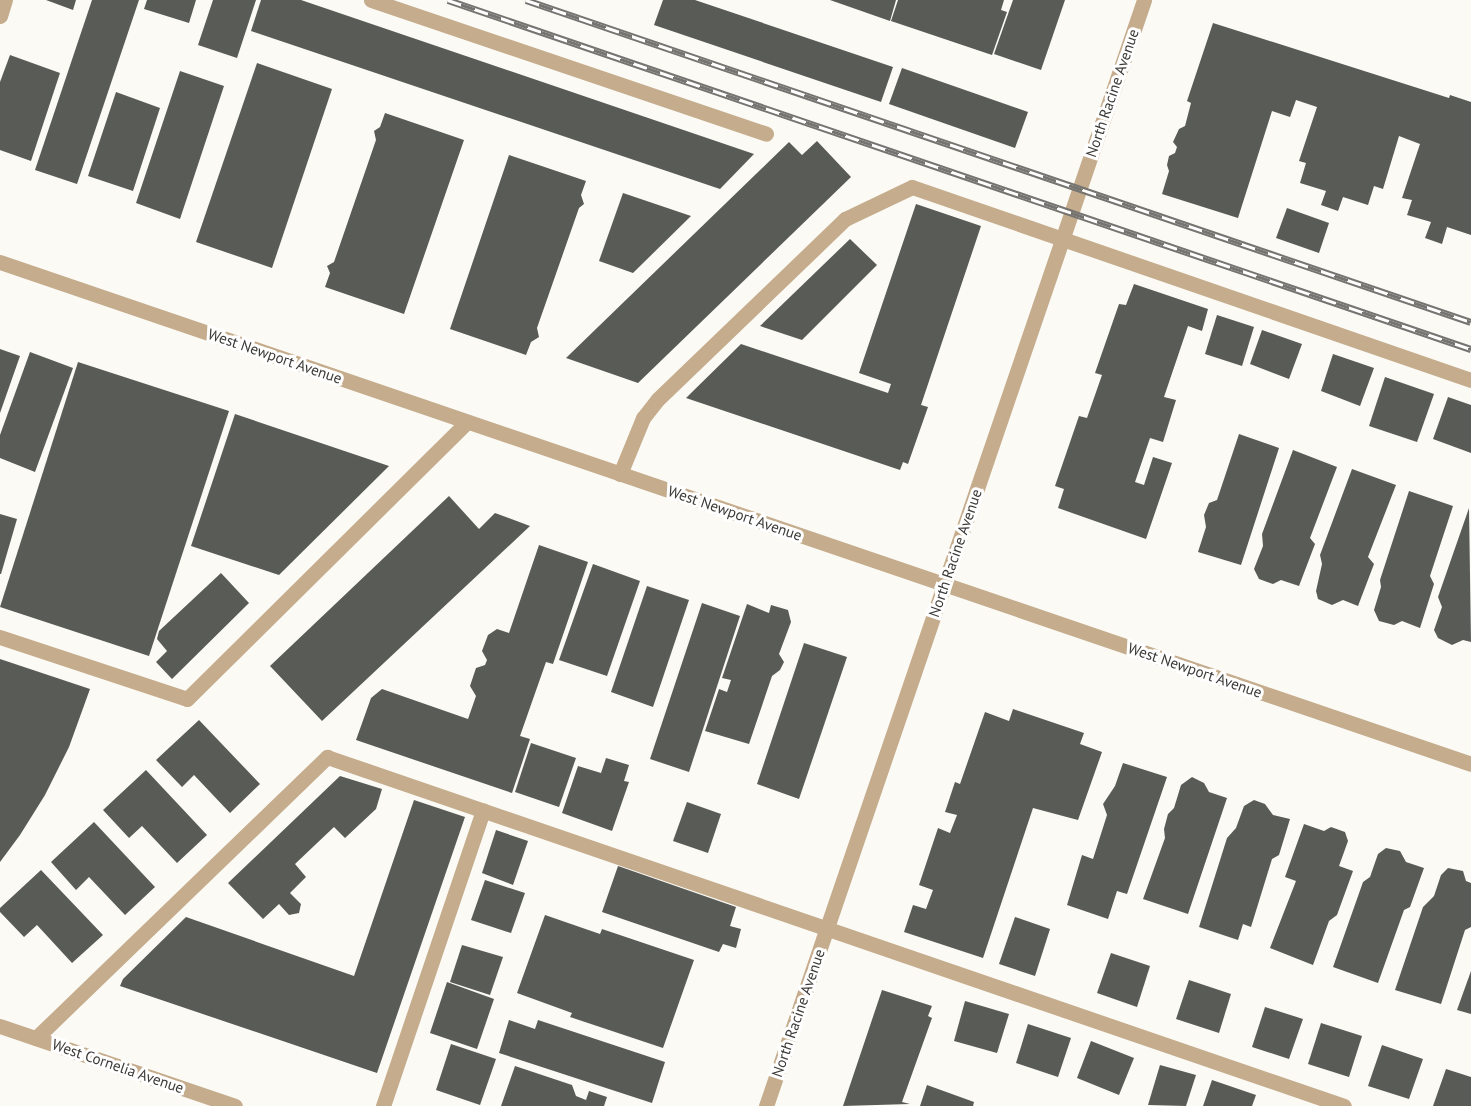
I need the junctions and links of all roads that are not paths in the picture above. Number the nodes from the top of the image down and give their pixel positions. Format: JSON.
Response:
{"nodes":[{"id":1,"x":5,"y":0,"type":"edge"},
{"id":2,"x":371,"y":0,"type":"edge"},
{"id":3,"x":1144,"y":0,"type":"edge"},
{"id":4,"x":0,"y":16,"type":"edge"},
{"id":5,"x":766,"y":134,"type":"dead end"},
{"id":6,"x":1062,"y":240,"type":"junction"},
{"id":7,"x":0,"y":262,"type":"edge"},
{"id":8,"x":1471,"y":380,"type":"edge"},
{"id":9,"x":467,"y":422,"type":"junction"},
{"id":10,"x":620,"y":474,"type":"junction"},
{"id":11,"x":944,"y":585,"type":"junction"},
{"id":12,"x":0,"y":637,"type":"edge"},
{"id":13,"x":1471,"y":764,"type":"edge"},
{"id":14,"x":483,"y":810,"type":"junction"},
{"id":15,"x":827,"y":927,"type":"junction"},
{"id":16,"x":0,"y":1026,"type":"edge"},
{"id":17,"x":36,"y":1038,"type":"junction"},
{"id":18,"x":235,"y":1106,"type":"edge"},
{"id":19,"x":382,"y":1106,"type":"edge"},
{"id":20,"x":766,"y":1106,"type":"edge"},
{"id":21,"x":1344,"y":1106,"type":"edge"}],
"edges":[{"from":1,"to":4,"type":"street"},
{"from":2,"to":5,"type":"street"},
{"from":3,"to":6,"type":"street","name":"North Racine Avenue"},
{"from":6,"to":8,"type":"street"},
{"from":6,"to":10,"type":"street"},
{"from":6,"to":11,"type":"street","name":"North Racine Avenue"},
{"from":7,"to":9,"type":"street","name":"West Newport Avenue"},
{"from":9,"to":10,"type":"street","name":"West Newport Avenue"},
{"from":9,"to":12,"type":"street"},
{"from":10,"to":11,"type":"street","name":"West Newport Avenue"},
{"from":11,"to":13,"type":"street","name":"West Newport Avenue"},
{"from":11,"to":15,"type":"street","name":"North Racine Avenue"},
{"from":14,"to":15,"type":"street"},
{"from":14,"to":17,"type":"street"},
{"from":14,"to":19,"type":"street"},
{"from":15,"to":20,"type":"street","name":"North Racine Avenue"},
{"from":15,"to":21,"type":"street"},
{"from":16,"to":17,"type":"street","name":"West Cornelia Avenue"},
{"from":17,"to":18,"type":"street","name":"West Cornelia Avenue"}]}
